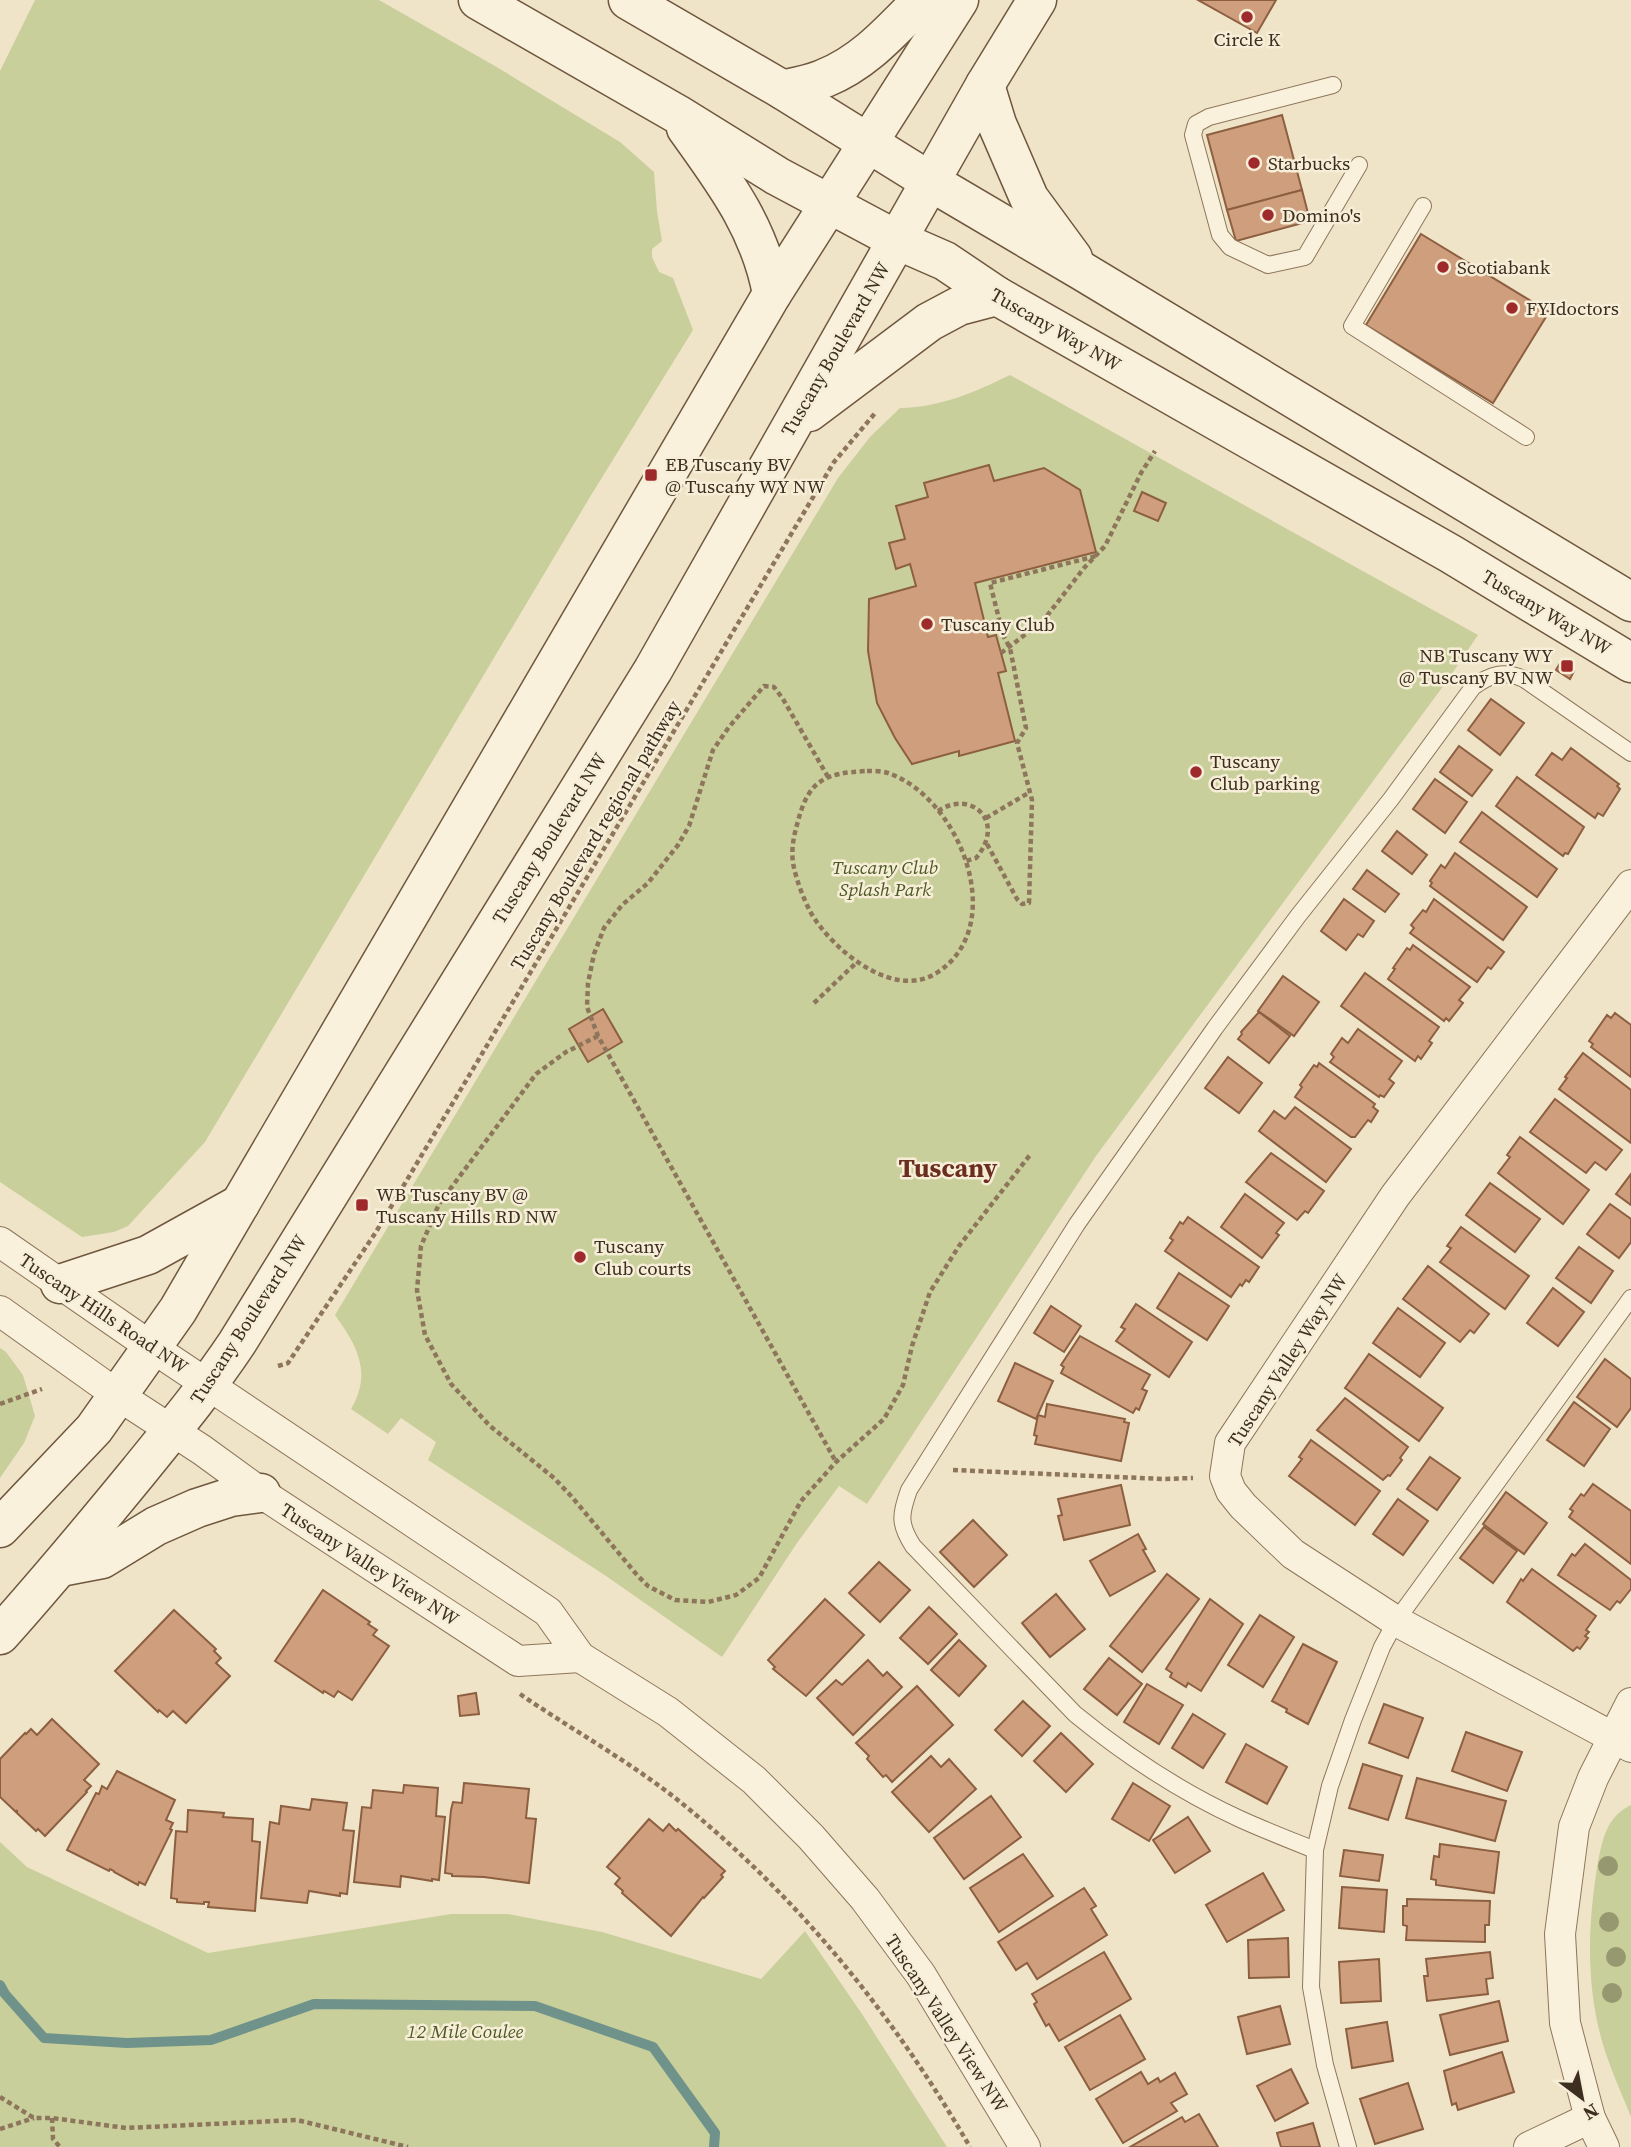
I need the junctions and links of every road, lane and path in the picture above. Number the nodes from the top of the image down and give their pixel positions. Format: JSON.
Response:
{"nodes":[{"id":1,"x":478,"y":0,"type":"edge"},
{"id":2,"x":628,"y":0,"type":"edge"},
{"id":3,"x":922,"y":0,"type":"edge"},
{"id":4,"x":959,"y":0,"type":"edge"},
{"id":5,"x":1037,"y":0,"type":"edge"},
{"id":6,"x":985,"y":85,"type":"junction"},
{"id":7,"x":1333,"y":85,"type":"dead end"},
{"id":8,"x":783,"y":90,"type":"junction"},
{"id":9,"x":677,"y":114,"type":"junction"},
{"id":10,"x":868,"y":144,"type":"junction"},
{"id":11,"x":1359,"y":165,"type":"dead end"},
{"id":12,"x":931,"y":183,"type":"junction"},
{"id":13,"x":830,"y":204,"type":"junction"},
{"id":14,"x":1423,"y":206,"type":"dead end"},
{"id":15,"x":897,"y":240,"type":"junction"},
{"id":16,"x":1082,"y":271,"type":"junction"},
{"id":17,"x":772,"y":294,"type":"junction"},
{"id":18,"x":997,"y":296,"type":"junction"},
{"id":19,"x":880,"y":408,"type":"dead end"},
{"id":20,"x":791,"y":427,"type":"junction"},
{"id":21,"x":1526,"y":437,"type":"dead end"},
{"id":22,"x":1155,"y":451,"type":"dead end"},
{"id":23,"x":1096,"y":555,"type":"junction"},
{"id":24,"x":1631,"y":603,"type":"edge"},
{"id":25,"x":1010,"y":648,"type":"junction"},
{"id":26,"x":1001,"y":653,"type":"dead end"},
{"id":27,"x":1631,"y":663,"type":"edge"},
{"id":28,"x":1631,"y":753,"type":"edge"},
{"id":29,"x":828,"y":777,"type":"junction"},
{"id":30,"x":1030,"y":792,"type":"junction"},
{"id":31,"x":938,"y":811,"type":"junction"},
{"id":32,"x":986,"y":818,"type":"junction"},
{"id":33,"x":986,"y":844,"type":"junction"},
{"id":34,"x":966,"y":861,"type":"junction"},
{"id":35,"x":1631,"y":885,"type":"edge"},
{"id":36,"x":856,"y":963,"type":"junction"},
{"id":37,"x":814,"y":1003,"type":"dead end"},
{"id":38,"x":598,"y":1036,"type":"junction"},
{"id":39,"x":1030,"y":1155,"type":"dead end"},
{"id":40,"x":242,"y":1203,"type":"junction"},
{"id":41,"x":0,"y":1241,"type":"edge"},
{"id":42,"x":60,"y":1284,"type":"junction"},
{"id":43,"x":1631,"y":1298,"type":"edge"},
{"id":44,"x":0,"y":1311,"type":"edge"},
{"id":45,"x":153,"y":1348,"type":"junction"},
{"id":46,"x":278,"y":1366,"type":"dead end"},
{"id":47,"x":209,"y":1384,"type":"junction"},
{"id":48,"x":42,"y":1389,"type":"dead end"},
{"id":49,"x":119,"y":1396,"type":"junction"},
{"id":50,"x":0,"y":1404,"type":"edge"},
{"id":51,"x":172,"y":1430,"type":"junction"},
{"id":52,"x":836,"y":1462,"type":"junction"},
{"id":53,"x":924,"y":1469,"type":"junction"},
{"id":54,"x":1225,"y":1476,"type":"junction"},
{"id":55,"x":261,"y":1493,"type":"junction"},
{"id":56,"x":0,"y":1528,"type":"edge"},
{"id":57,"x":60,"y":1567,"type":"junction"},
{"id":58,"x":1396,"y":1621,"type":"junction"},
{"id":59,"x":0,"y":1634,"type":"edge"},
{"id":60,"x":580,"y":1657,"type":"junction"},
{"id":61,"x":513,"y":1690,"type":"dead end"},
{"id":62,"x":1631,"y":1703,"type":"edge"},
{"id":63,"x":1622,"y":1743,"type":"edge"},
{"id":64,"x":1315,"y":1850,"type":"junction"},
{"id":65,"x":0,"y":2097,"type":"edge"},
{"id":66,"x":34,"y":2118,"type":"junction"},
{"id":67,"x":52,"y":2118,"type":"junction"},
{"id":68,"x":1590,"y":2118,"type":"junction"},
{"id":69,"x":0,"y":2129,"type":"edge"},
{"id":70,"x":60,"y":2147,"type":"edge"},
{"id":71,"x":408,"y":2147,"type":"edge"},
{"id":72,"x":970,"y":2147,"type":"edge"},
{"id":73,"x":1025,"y":2147,"type":"edge"},
{"id":74,"x":1348,"y":2147,"type":"edge"},
{"id":75,"x":1529,"y":2147,"type":"edge"},
{"id":76,"x":1604,"y":2147,"type":"edge"}],
"edges":[{"from":1,"to":9,"type":"street","name":"Tuscany Way NW"},
{"from":2,"to":8,"type":"street"},
{"from":3,"to":8,"type":"street"},
{"from":4,"to":10,"type":"street"},
{"from":5,"to":6,"type":"street","name":"Tuscany Boulevard NW"},
{"from":6,"to":12,"type":"street","name":"Tuscany Boulevard NW"},
{"from":6,"to":16,"type":"street"},
{"from":7,"to":11,"type":"lane"},
{"from":8,"to":10,"type":"street"},
{"from":9,"to":13,"type":"street","name":"Tuscany Way NW"},
{"from":9,"to":17,"type":"street"},
{"from":10,"to":12,"type":"street"},
{"from":10,"to":13,"type":"street"},
{"from":12,"to":15,"type":"street","name":"Tuscany Boulevard NW"},
{"from":12,"to":16,"type":"street"},
{"from":13,"to":15,"type":"street","name":"Tuscany Way NW"},
{"from":13,"to":17,"type":"street"},
{"from":14,"to":21,"type":"lane"},
{"from":15,"to":18,"type":"street","name":"Tuscany Way NW"},
{"from":15,"to":20,"type":"street","name":"Tuscany Boulevard NW"},
{"from":16,"to":24,"type":"street"},
{"from":17,"to":40,"type":"street"},
{"from":18,"to":20,"type":"street"},
{"from":18,"to":27,"type":"street","name":"Tuscany Way NW"},
{"from":19,"to":46,"type":"path","name":"Tuscany Boulevard regional pathway"},
{"from":20,"to":47,"type":"street","name":"Tuscany Boulevard NW"},
{"from":22,"to":23,"type":"path"},
{"from":23,"to":25,"type":"path"},
{"from":23,"to":25,"type":"path"},
{"from":25,"to":26,"type":"path"},
{"from":25,"to":30,"type":"path"},
{"from":28,"to":53,"type":"lane"},
{"from":29,"to":31,"type":"path"},
{"from":29,"to":36,"type":"path"},
{"from":29,"to":38,"type":"path"},
{"from":30,"to":32,"type":"path"},
{"from":30,"to":33,"type":"path"},
{"from":31,"to":32,"type":"path"},
{"from":31,"to":34,"type":"path"},
{"from":32,"to":33,"type":"path"},
{"from":33,"to":34,"type":"path"},
{"from":34,"to":36,"type":"path"},
{"from":35,"to":54,"type":"street","name":"Tuscany Valley Way NW"},
{"from":36,"to":37,"type":"path"},
{"from":38,"to":52,"type":"path"},
{"from":38,"to":52,"type":"path"},
{"from":39,"to":52,"type":"path"},
{"from":40,"to":42,"type":"street"},
{"from":40,"to":45,"type":"street"},
{"from":41,"to":42,"type":"street","name":"Tuscany Hills Road NW"},
{"from":42,"to":45,"type":"street","name":"Tuscany Hills Road NW"},
{"from":43,"to":58,"type":"lane"},
{"from":44,"to":49,"type":"street"},
{"from":45,"to":47,"type":"street","name":"Tuscany Hills Road NW"},
{"from":45,"to":49,"type":"street"},
{"from":47,"to":51,"type":"street","name":"Tuscany Boulevard NW"},
{"from":47,"to":60,"type":"street","name":"Tuscany Valley View NW"},
{"from":48,"to":50,"type":"path"},
{"from":49,"to":51,"type":"street"},
{"from":49,"to":56,"type":"street"},
{"from":51,"to":55,"type":"street","name":"Tuscany Valley View NW"},
{"from":51,"to":57,"type":"street","name":"Tuscany Boulevard NW"},
{"from":53,"to":54,"type":"path"},
{"from":53,"to":64,"type":"lane"},
{"from":54,"to":58,"type":"street"},
{"from":55,"to":57,"type":"street"},
{"from":55,"to":60,"type":"street","name":"Tuscany Valley View NW"},
{"from":57,"to":59,"type":"street","name":"Tuscany Boulevard NW"},
{"from":58,"to":63,"type":"street"},
{"from":58,"to":64,"type":"lane"},
{"from":60,"to":73,"type":"street","name":"Tuscany Valley View NW"},
{"from":61,"to":72,"type":"path"},
{"from":62,"to":63,"type":"street"},
{"from":63,"to":68,"type":"street"},
{"from":64,"to":74,"type":"lane"},
{"from":65,"to":66,"type":"path"},
{"from":66,"to":67,"type":"path"},
{"from":66,"to":69,"type":"path"},
{"from":67,"to":70,"type":"path"},
{"from":67,"to":71,"type":"path"},
{"from":68,"to":75,"type":"street"},
{"from":68,"to":76,"type":"street"}]}
